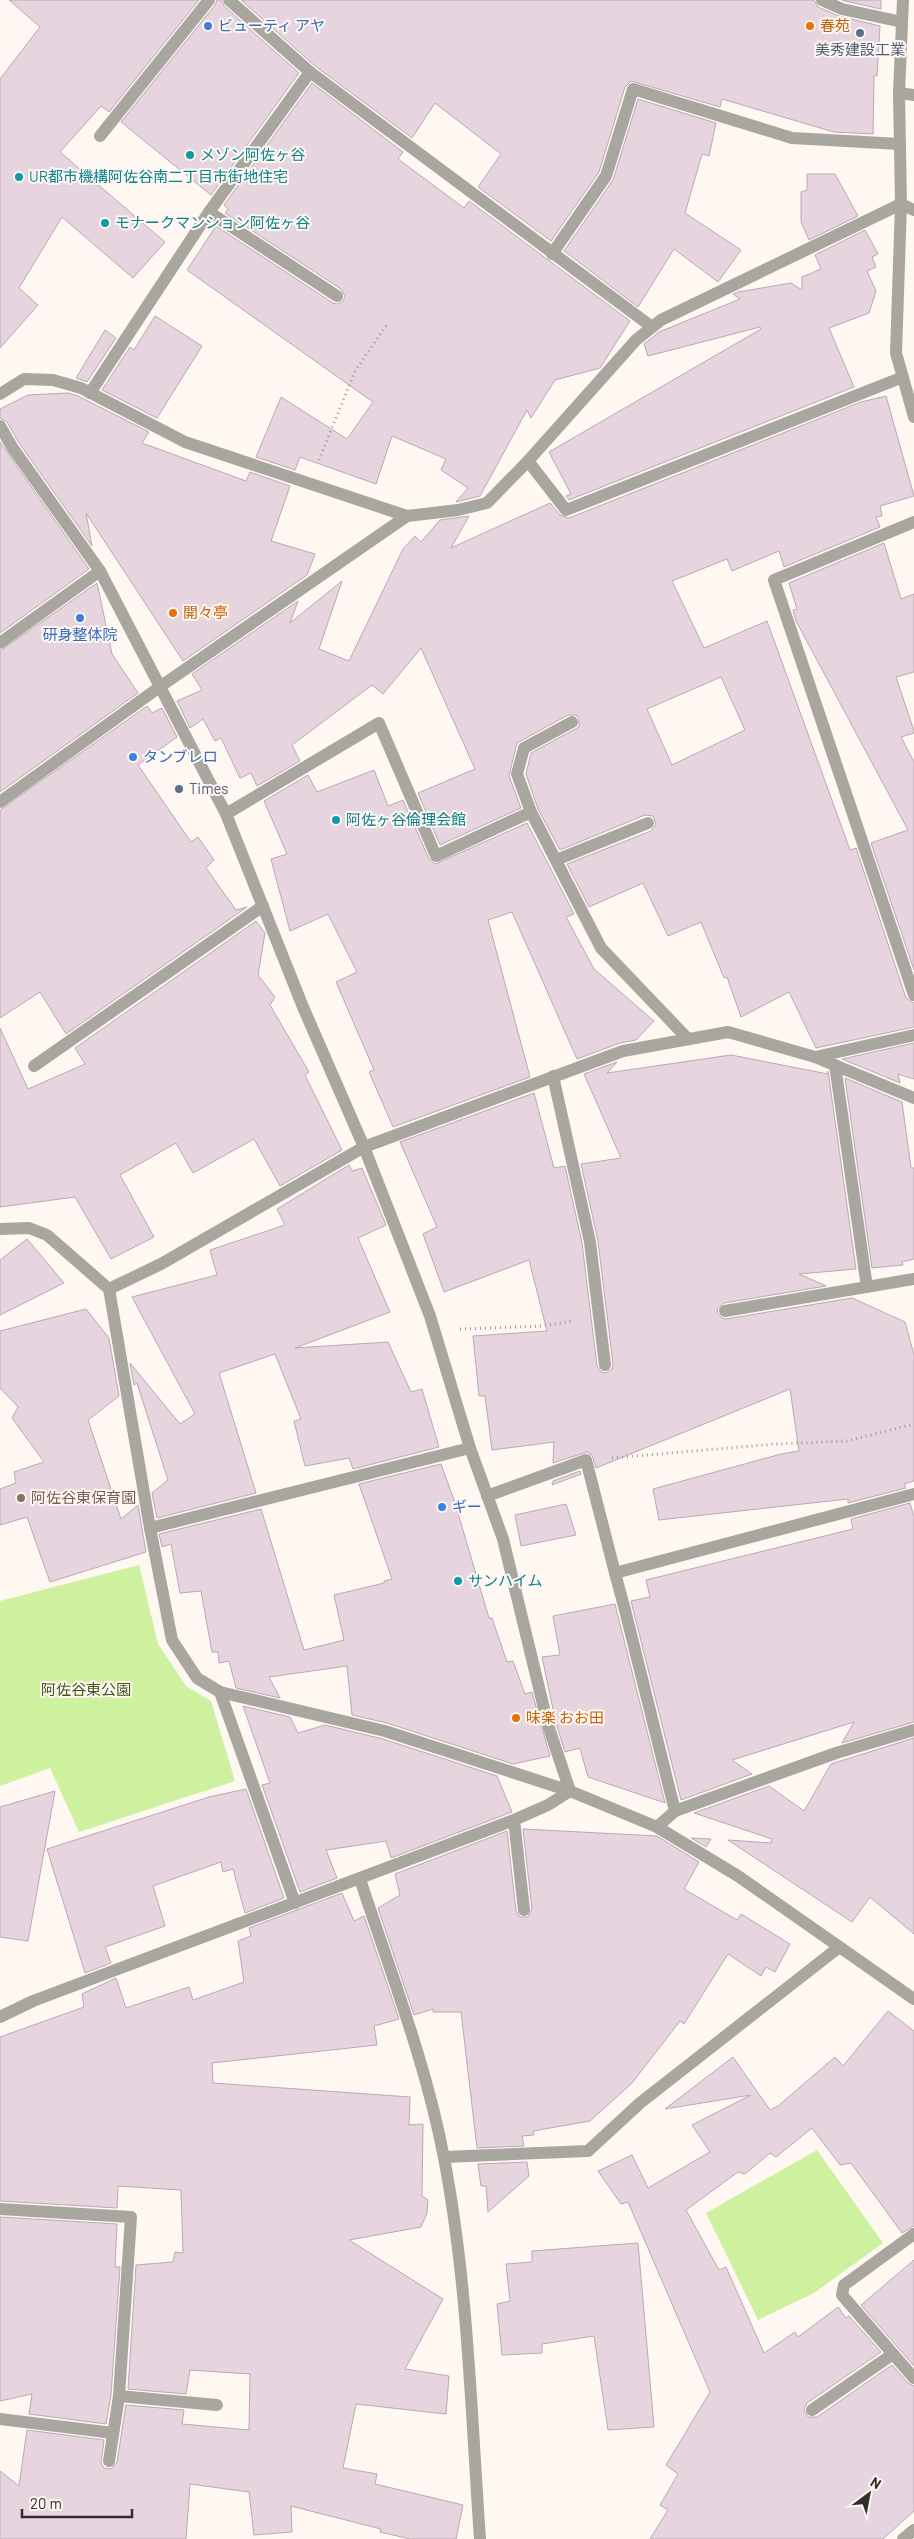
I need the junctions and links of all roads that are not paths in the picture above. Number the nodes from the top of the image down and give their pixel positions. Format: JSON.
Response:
{"nodes":[{"id":1,"x":209,"y":0,"type":"edge"},
{"id":2,"x":230,"y":0,"type":"edge"},
{"id":3,"x":822,"y":0,"type":"edge"},
{"id":4,"x":903,"y":0,"type":"edge"},
{"id":5,"x":902,"y":22,"type":"junction"},
{"id":6,"x":310,"y":72,"type":"junction"},
{"id":7,"x":899,"y":93,"type":"junction"},
{"id":8,"x":914,"y":95,"type":"edge"},
{"id":9,"x":100,"y":136,"type":"dead end"},
{"id":10,"x":900,"y":144,"type":"junction"},
{"id":11,"x":901,"y":204,"type":"junction"},
{"id":12,"x":914,"y":210,"type":"edge"},
{"id":13,"x":209,"y":212,"type":"junction"},
{"id":14,"x":552,"y":254,"type":"junction"},
{"id":15,"x":337,"y":296,"type":"dead end"},
{"id":16,"x":652,"y":327,"type":"junction"},
{"id":17,"x":904,"y":377,"type":"junction"},
{"id":18,"x":90,"y":393,"type":"junction"},
{"id":19,"x":0,"y":394,"type":"edge"},
{"id":20,"x":914,"y":417,"type":"edge"},
{"id":21,"x":0,"y":426,"type":"edge"},
{"id":22,"x":528,"y":461,"type":"junction"},
{"id":23,"x":408,"y":516,"type":"junction"},
{"id":24,"x":914,"y":522,"type":"edge"},
{"id":25,"x":100,"y":571,"type":"junction"},
{"id":26,"x":0,"y":643,"type":"edge"},
{"id":27,"x":161,"y":686,"type":"junction"},
{"id":28,"x":572,"y":722,"type":"dead end"},
{"id":29,"x":0,"y":802,"type":"edge"},
{"id":30,"x":532,"y":812,"type":"junction"},
{"id":31,"x":226,"y":814,"type":"junction"},
{"id":32,"x":648,"y":823,"type":"dead end"},
{"id":33,"x":556,"y":860,"type":"junction"},
{"id":34,"x":263,"y":906,"type":"junction"},
{"id":35,"x":914,"y":995,"type":"edge"},
{"id":36,"x":914,"y":1035,"type":"edge"},
{"id":37,"x":688,"y":1039,"type":"junction"},
{"id":38,"x":815,"y":1057,"type":"junction"},
{"id":39,"x":835,"y":1065,"type":"junction"},
{"id":40,"x":34,"y":1066,"type":"dead end"},
{"id":41,"x":553,"y":1076,"type":"junction"},
{"id":42,"x":914,"y":1098,"type":"edge"},
{"id":43,"x":364,"y":1147,"type":"junction"},
{"id":44,"x":0,"y":1229,"type":"edge"},
{"id":45,"x":914,"y":1279,"type":"edge"},
{"id":46,"x":867,"y":1287,"type":"junction"},
{"id":47,"x":109,"y":1289,"type":"junction"},
{"id":48,"x":725,"y":1311,"type":"dead end"},
{"id":49,"x":605,"y":1365,"type":"dead end"},
{"id":50,"x":470,"y":1448,"type":"junction"},
{"id":51,"x":914,"y":1494,"type":"edge"},
{"id":52,"x":487,"y":1496,"type":"junction"},
{"id":53,"x":150,"y":1528,"type":"junction"},
{"id":54,"x":615,"y":1573,"type":"junction"},
{"id":55,"x":220,"y":1692,"type":"junction"},
{"id":56,"x":914,"y":1730,"type":"edge"},
{"id":57,"x":570,"y":1790,"type":"junction"},
{"id":58,"x":675,"y":1811,"type":"junction"},
{"id":59,"x":514,"y":1820,"type":"junction"},
{"id":60,"x":657,"y":1827,"type":"junction"},
{"id":61,"x":360,"y":1879,"type":"junction"},
{"id":62,"x":295,"y":1903,"type":"junction"},
{"id":63,"x":524,"y":1910,"type":"dead end"},
{"id":64,"x":838,"y":1948,"type":"junction"},
{"id":65,"x":914,"y":1999,"type":"edge"},
{"id":66,"x":0,"y":2017,"type":"edge"},
{"id":67,"x":444,"y":2158,"type":"junction"},
{"id":68,"x":0,"y":2209,"type":"edge"},
{"id":69,"x":914,"y":2234,"type":"edge"},
{"id":70,"x":893,"y":2354,"type":"junction"},
{"id":71,"x":914,"y":2378,"type":"edge"},
{"id":72,"x":119,"y":2396,"type":"junction"},
{"id":73,"x":217,"y":2405,"type":"dead end"},
{"id":74,"x":812,"y":2410,"type":"dead end"},
{"id":75,"x":0,"y":2419,"type":"edge"},
{"id":76,"x":113,"y":2433,"type":"junction"},
{"id":77,"x":109,"y":2462,"type":"dead end"},
{"id":78,"x":914,"y":2530,"type":"edge"},
{"id":79,"x":480,"y":2539,"type":"edge"},
{"id":80,"x":903,"y":2539,"type":"edge"}],
"edges":[{"from":1,"to":9,"type":"street"},
{"from":2,"to":6,"type":"street"},
{"from":3,"to":5,"type":"street"},
{"from":4,"to":5,"type":"street"},
{"from":5,"to":7,"type":"street"},
{"from":6,"to":13,"type":"street"},
{"from":6,"to":14,"type":"street"},
{"from":7,"to":8,"type":"street"},
{"from":7,"to":10,"type":"street"},
{"from":10,"to":11,"type":"street"},
{"from":10,"to":14,"type":"street"},
{"from":11,"to":12,"type":"street"},
{"from":11,"to":16,"type":"street"},
{"from":11,"to":17,"type":"street"},
{"from":13,"to":15,"type":"street"},
{"from":13,"to":18,"type":"street"},
{"from":14,"to":16,"type":"street"},
{"from":16,"to":22,"type":"street"},
{"from":17,"to":20,"type":"street"},
{"from":17,"to":22,"type":"street"},
{"from":18,"to":19,"type":"street"},
{"from":18,"to":23,"type":"street"},
{"from":21,"to":25,"type":"street"},
{"from":22,"to":23,"type":"street"},
{"from":23,"to":27,"type":"street"},
{"from":24,"to":35,"type":"street"},
{"from":25,"to":26,"type":"street"},
{"from":25,"to":27,"type":"street"},
{"from":27,"to":29,"type":"street"},
{"from":27,"to":31,"type":"street"},
{"from":28,"to":30,"type":"street"},
{"from":30,"to":31,"type":"street"},
{"from":30,"to":33,"type":"street"},
{"from":31,"to":34,"type":"street"},
{"from":32,"to":33,"type":"street"},
{"from":33,"to":37,"type":"street"},
{"from":34,"to":40,"type":"street"},
{"from":34,"to":43,"type":"street"},
{"from":36,"to":38,"type":"street"},
{"from":37,"to":38,"type":"street"},
{"from":37,"to":41,"type":"street"},
{"from":38,"to":39,"type":"street"},
{"from":39,"to":42,"type":"street"},
{"from":39,"to":46,"type":"street"},
{"from":41,"to":43,"type":"street"},
{"from":41,"to":49,"type":"street"},
{"from":43,"to":47,"type":"street"},
{"from":43,"to":50,"type":"street"},
{"from":44,"to":47,"type":"street"},
{"from":45,"to":46,"type":"street"},
{"from":46,"to":48,"type":"street"},
{"from":47,"to":53,"type":"street"},
{"from":50,"to":52,"type":"street"},
{"from":50,"to":53,"type":"street"},
{"from":51,"to":54,"type":"street"},
{"from":52,"to":54,"type":"street"},
{"from":52,"to":57,"type":"street"},
{"from":53,"to":55,"type":"street"},
{"from":54,"to":58,"type":"street"},
{"from":55,"to":57,"type":"street"},
{"from":55,"to":62,"type":"street"},
{"from":56,"to":58,"type":"street"},
{"from":57,"to":59,"type":"street"},
{"from":57,"to":60,"type":"street"},
{"from":58,"to":60,"type":"street"},
{"from":59,"to":61,"type":"street"},
{"from":59,"to":63,"type":"street"},
{"from":60,"to":64,"type":"street"},
{"from":61,"to":62,"type":"street"},
{"from":61,"to":67,"type":"street"},
{"from":62,"to":66,"type":"street"},
{"from":64,"to":65,"type":"street"},
{"from":64,"to":67,"type":"street"},
{"from":67,"to":79,"type":"street"},
{"from":68,"to":72,"type":"street"},
{"from":69,"to":70,"type":"street"},
{"from":70,"to":71,"type":"street"},
{"from":70,"to":74,"type":"street"},
{"from":72,"to":73,"type":"street"},
{"from":72,"to":76,"type":"street"},
{"from":75,"to":76,"type":"street"},
{"from":76,"to":77,"type":"street"},
{"from":78,"to":80,"type":"street"}]}
